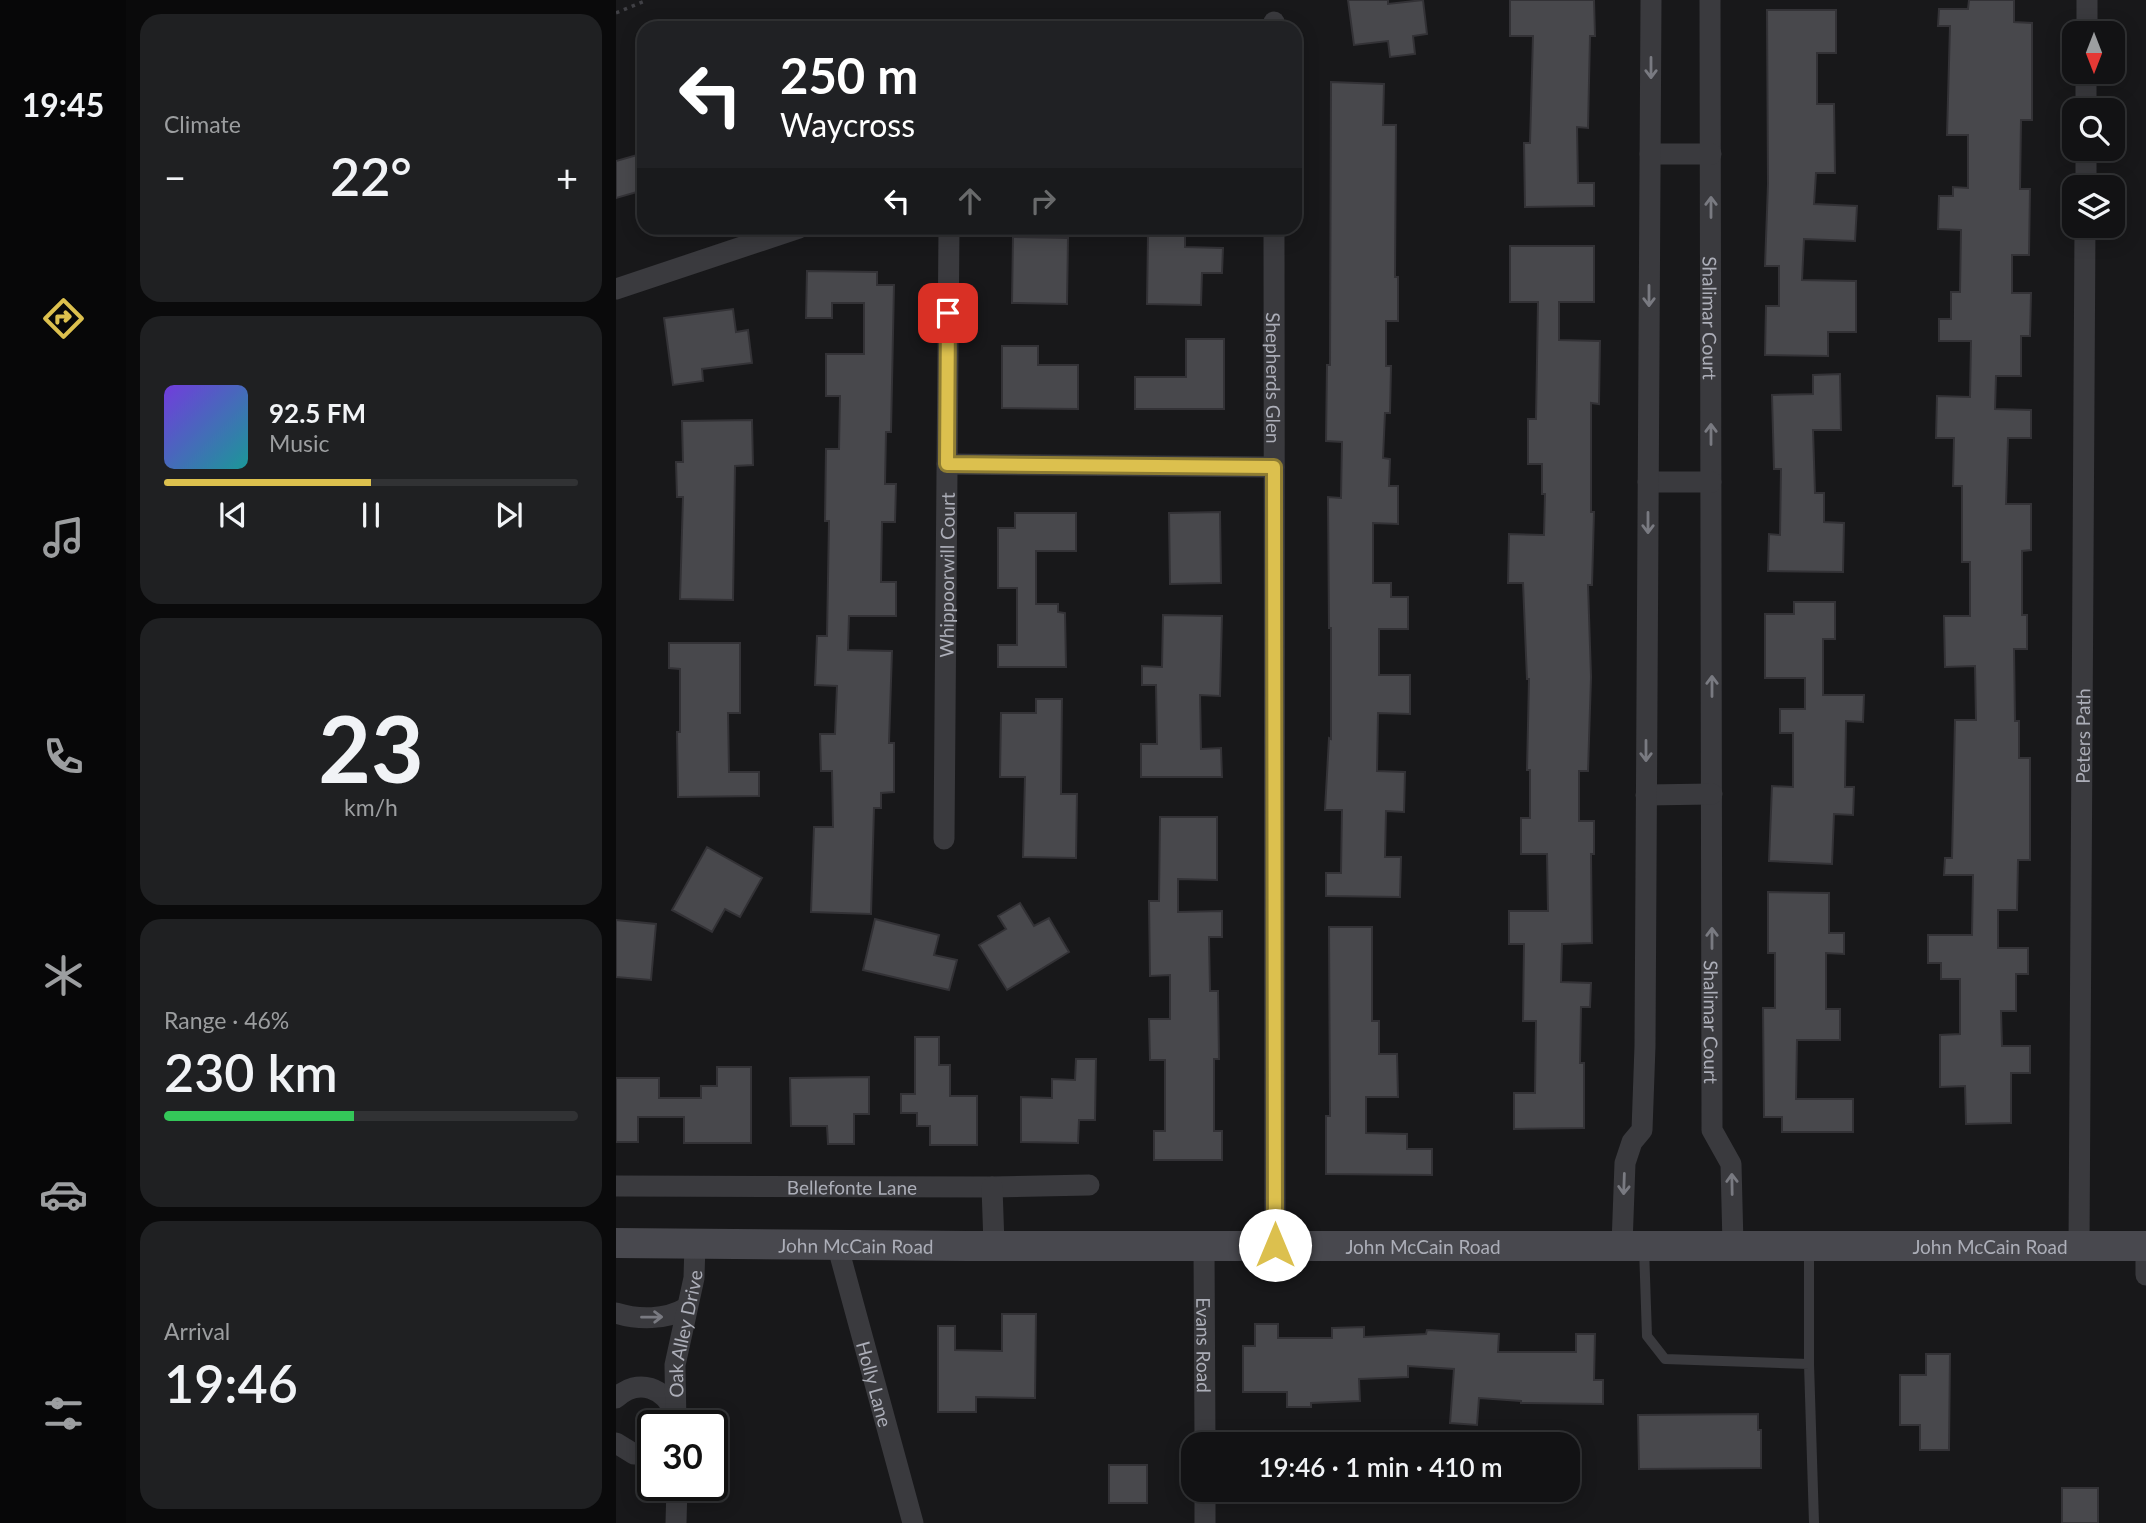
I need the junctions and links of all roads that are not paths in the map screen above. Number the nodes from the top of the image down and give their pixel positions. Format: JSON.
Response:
{"nodes":[{"id":1,"x":1651,"y":0,"type":"edge"},
{"id":2,"x":1710,"y":0,"type":"edge"},
{"id":3,"x":2087,"y":0,"type":"edge"},
{"id":4,"x":2087,"y":21,"type":"edge"},
{"id":5,"x":1650,"y":154,"type":"junction"},
{"id":6,"x":1711,"y":154,"type":"junction"},
{"id":7,"x":778,"y":235,"type":"edge"},
{"id":8,"x":949,"y":235,"type":"edge"},
{"id":9,"x":1274,"y":235,"type":"edge"},
{"id":10,"x":2085,"y":238,"type":"edge"},
{"id":11,"x":616,"y":289,"type":"edge"},
{"id":12,"x":947,"y":464,"type":"junction"},
{"id":13,"x":1274,"y":467,"type":"junction"},
{"id":14,"x":1648,"y":482,"type":"junction"},
{"id":15,"x":1711,"y":482,"type":"junction"},
{"id":16,"x":1712,"y":794,"type":"junction"},
{"id":17,"x":1646,"y":795,"type":"junction"},
{"id":18,"x":944,"y":839,"type":"dead end"},
{"id":19,"x":1089,"y":1185,"type":"dead end"},
{"id":20,"x":616,"y":1186,"type":"edge"},
{"id":21,"x":992,"y":1188,"type":"junction"},
{"id":22,"x":616,"y":1242,"type":"edge"},
{"id":23,"x":695,"y":1243,"type":"junction"},
{"id":24,"x":837,"y":1244,"type":"junction"},
{"id":25,"x":994,"y":1245,"type":"junction"},
{"id":26,"x":1204,"y":1245,"type":"junction"},
{"id":27,"x":1275,"y":1245,"type":"junction"},
{"id":28,"x":1633,"y":1245,"type":"junction"},
{"id":29,"x":1732,"y":1245,"type":"junction"},
{"id":30,"x":1809,"y":1245,"type":"junction"},
{"id":31,"x":2146,"y":1246,"type":"edge"},
{"id":32,"x":2079,"y":1247,"type":"junction"},
{"id":33,"x":2146,"y":1275,"type":"edge"},
{"id":34,"x":686,"y":1308,"type":"junction"},
{"id":35,"x":616,"y":1313,"type":"edge"},
{"id":36,"x":1809,"y":1364,"type":"junction"},
{"id":37,"x":616,"y":1398,"type":"edge"},
{"id":38,"x":674,"y":1410,"type":"edge"},
{"id":39,"x":676,"y":1410,"type":"edge"},
{"id":40,"x":1205,"y":1432,"type":"edge"},
{"id":41,"x":616,"y":1443,"type":"edge"},
{"id":42,"x":637,"y":1454,"type":"edge"},
{"id":43,"x":677,"y":1501,"type":"edge"},
{"id":44,"x":1205,"y":1502,"type":"edge"},
{"id":45,"x":676,"y":1523,"type":"edge"},
{"id":46,"x":913,"y":1523,"type":"edge"},
{"id":47,"x":1205,"y":1523,"type":"edge"},
{"id":48,"x":1814,"y":1523,"type":"edge"}],
"edges":[{"from":1,"to":5,"type":"street","one_way":true},
{"from":2,"to":6,"type":"street","name":"Shalimar Court"},
{"from":3,"to":4,"type":"street"},
{"from":5,"to":6,"type":"street"},
{"from":5,"to":14,"type":"street","one_way":true},
{"from":15,"to":6,"type":"street","name":"Shalimar Court","one_way":true},
{"from":7,"to":11,"type":"street"},
{"from":8,"to":12,"type":"street","name":"Whippoorwill Court"},
{"from":9,"to":13,"type":"street","name":"Shepherds Glen"},
{"from":10,"to":32,"type":"street","name":"Peters Path"},
{"from":12,"to":13,"type":"street"},
{"from":12,"to":18,"type":"street","name":"Whippoorwill Court"},
{"from":13,"to":27,"type":"street","name":"Shepherds Glen"},
{"from":14,"to":15,"type":"street"},
{"from":14,"to":17,"type":"street","one_way":true},
{"from":16,"to":15,"type":"street","name":"Shalimar Court","one_way":true},
{"from":16,"to":17,"type":"street"},
{"from":29,"to":16,"type":"street","name":"Shalimar Court","one_way":true},
{"from":17,"to":28,"type":"street","one_way":true},
{"from":19,"to":21,"type":"street","name":"Bellefonte Lane"},
{"from":20,"to":21,"type":"street","name":"Bellefonte Lane"},
{"from":21,"to":25,"type":"street"},
{"from":22,"to":23,"type":"main road","name":"John McCain Road"},
{"from":23,"to":24,"type":"main road","name":"John McCain Road"},
{"from":23,"to":34,"type":"street","name":"Oak Alley Drive"},
{"from":24,"to":25,"type":"main road","name":"John McCain Road"},
{"from":24,"to":46,"type":"street","name":"Holly Lane"},
{"from":25,"to":26,"type":"main road","name":"John McCain Road"},
{"from":26,"to":27,"type":"main road","name":"John McCain Road"},
{"from":26,"to":40,"type":"street","name":"Evans Road"},
{"from":27,"to":28,"type":"main road","name":"John McCain Road"},
{"from":28,"to":29,"type":"main road","name":"John McCain Road"},
{"from":28,"to":36,"type":"lane"},
{"from":29,"to":30,"type":"main road","name":"John McCain Road"},
{"from":30,"to":32,"type":"main road","name":"John McCain Road"},
{"from":30,"to":36,"type":"lane"},
{"from":31,"to":32,"type":"main road","name":"John McCain Road"},
{"from":31,"to":33,"type":"street"},
{"from":35,"to":34,"type":"street","one_way":true},
{"from":34,"to":39,"type":"street","name":"Oak Alley Drive"},
{"from":36,"to":48,"type":"lane"},
{"from":37,"to":38,"type":"street"},
{"from":41,"to":42,"type":"street"},
{"from":43,"to":45,"type":"street"},
{"from":44,"to":47,"type":"street"}]}
